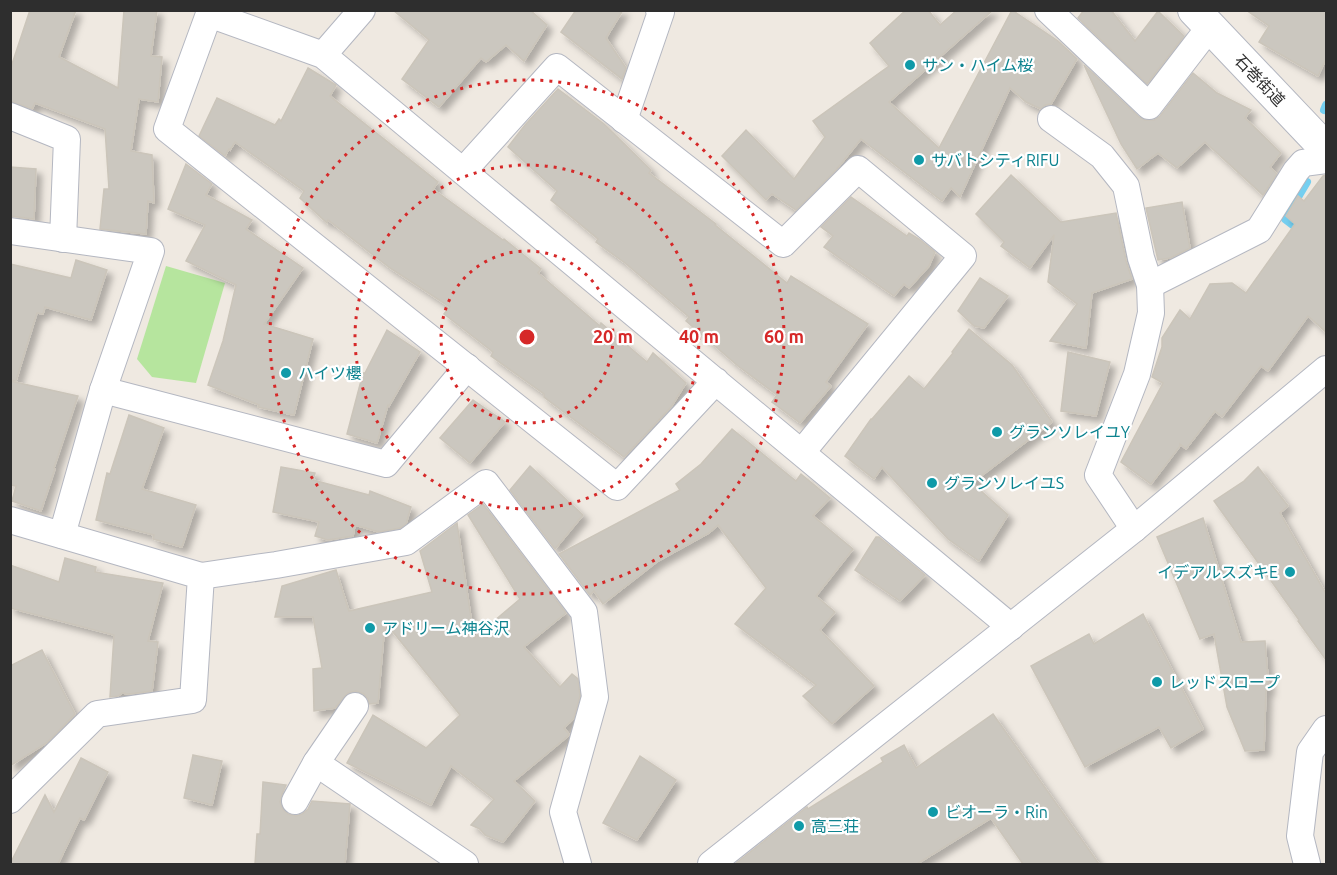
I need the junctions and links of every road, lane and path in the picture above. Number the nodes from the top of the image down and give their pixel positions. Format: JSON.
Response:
{"nodes":[{"id":1,"x":362,"y":10,"type":"edge"},
{"id":2,"x":659,"y":10,"type":"edge"},
{"id":3,"x":1047,"y":10,"type":"edge"},
{"id":4,"x":1202,"y":19,"type":"edge"},
{"id":5,"x":323,"y":56,"type":"junction"},
{"id":6,"x":10,"y":116,"type":"edge"},
{"id":7,"x":1051,"y":119,"type":"dead end"},
{"id":8,"x":624,"y":120,"type":"junction"},
{"id":9,"x":1326,"y":149,"type":"edge"},
{"id":10,"x":1326,"y":160,"type":"edge"},
{"id":11,"x":463,"y":171,"type":"junction"},
{"id":12,"x":10,"y":231,"type":"edge"},
{"id":13,"x":63,"y":239,"type":"junction"},
{"id":14,"x":1150,"y":285,"type":"junction"},
{"id":15,"x":467,"y":367,"type":"junction"},
{"id":16,"x":1326,"y":369,"type":"edge"},
{"id":17,"x":716,"y":381,"type":"junction"},
{"id":18,"x":103,"y":390,"type":"junction"},
{"id":19,"x":802,"y":452,"type":"junction"},
{"id":20,"x":10,"y":520,"type":"edge"},
{"id":21,"x":1134,"y":529,"type":"junction"},
{"id":22,"x":62,"y":535,"type":"junction"},
{"id":23,"x":201,"y":576,"type":"junction"},
{"id":24,"x":1011,"y":627,"type":"junction"},
{"id":25,"x":355,"y":706,"type":"dead end"},
{"id":26,"x":1326,"y":729,"type":"edge"},
{"id":27,"x":316,"y":763,"type":"junction"},
{"id":28,"x":10,"y":800,"type":"edge"},
{"id":29,"x":295,"y":801,"type":"dead end"},
{"id":30,"x":465,"y":864,"type":"edge"},
{"id":31,"x":578,"y":864,"type":"edge"},
{"id":32,"x":711,"y":864,"type":"edge"},
{"id":33,"x":1307,"y":864,"type":"edge"}],
"edges":[{"from":1,"to":5,"type":"street"},
{"from":2,"to":8,"type":"street"},
{"from":3,"to":4,"type":"street"},
{"from":4,"to":9,"type":"street","name":"石巻街道"},
{"from":5,"to":11,"type":"street"},
{"from":5,"to":15,"type":"street"},
{"from":6,"to":13,"type":"street"},
{"from":7,"to":14,"type":"street"},
{"from":8,"to":11,"type":"street"},
{"from":8,"to":19,"type":"street"},
{"from":10,"to":14,"type":"street"},
{"from":11,"to":17,"type":"street"},
{"from":12,"to":13,"type":"street"},
{"from":13,"to":18,"type":"street"},
{"from":14,"to":21,"type":"street"},
{"from":15,"to":17,"type":"street"},
{"from":15,"to":18,"type":"street"},
{"from":16,"to":21,"type":"street"},
{"from":17,"to":19,"type":"street"},
{"from":18,"to":22,"type":"street"},
{"from":19,"to":24,"type":"street"},
{"from":20,"to":22,"type":"street"},
{"from":21,"to":24,"type":"street"},
{"from":22,"to":23,"type":"street"},
{"from":23,"to":28,"type":"street"},
{"from":23,"to":31,"type":"street"},
{"from":24,"to":32,"type":"street"},
{"from":25,"to":27,"type":"street"},
{"from":26,"to":33,"type":"street"},
{"from":27,"to":29,"type":"street"},
{"from":27,"to":30,"type":"street"}]}
